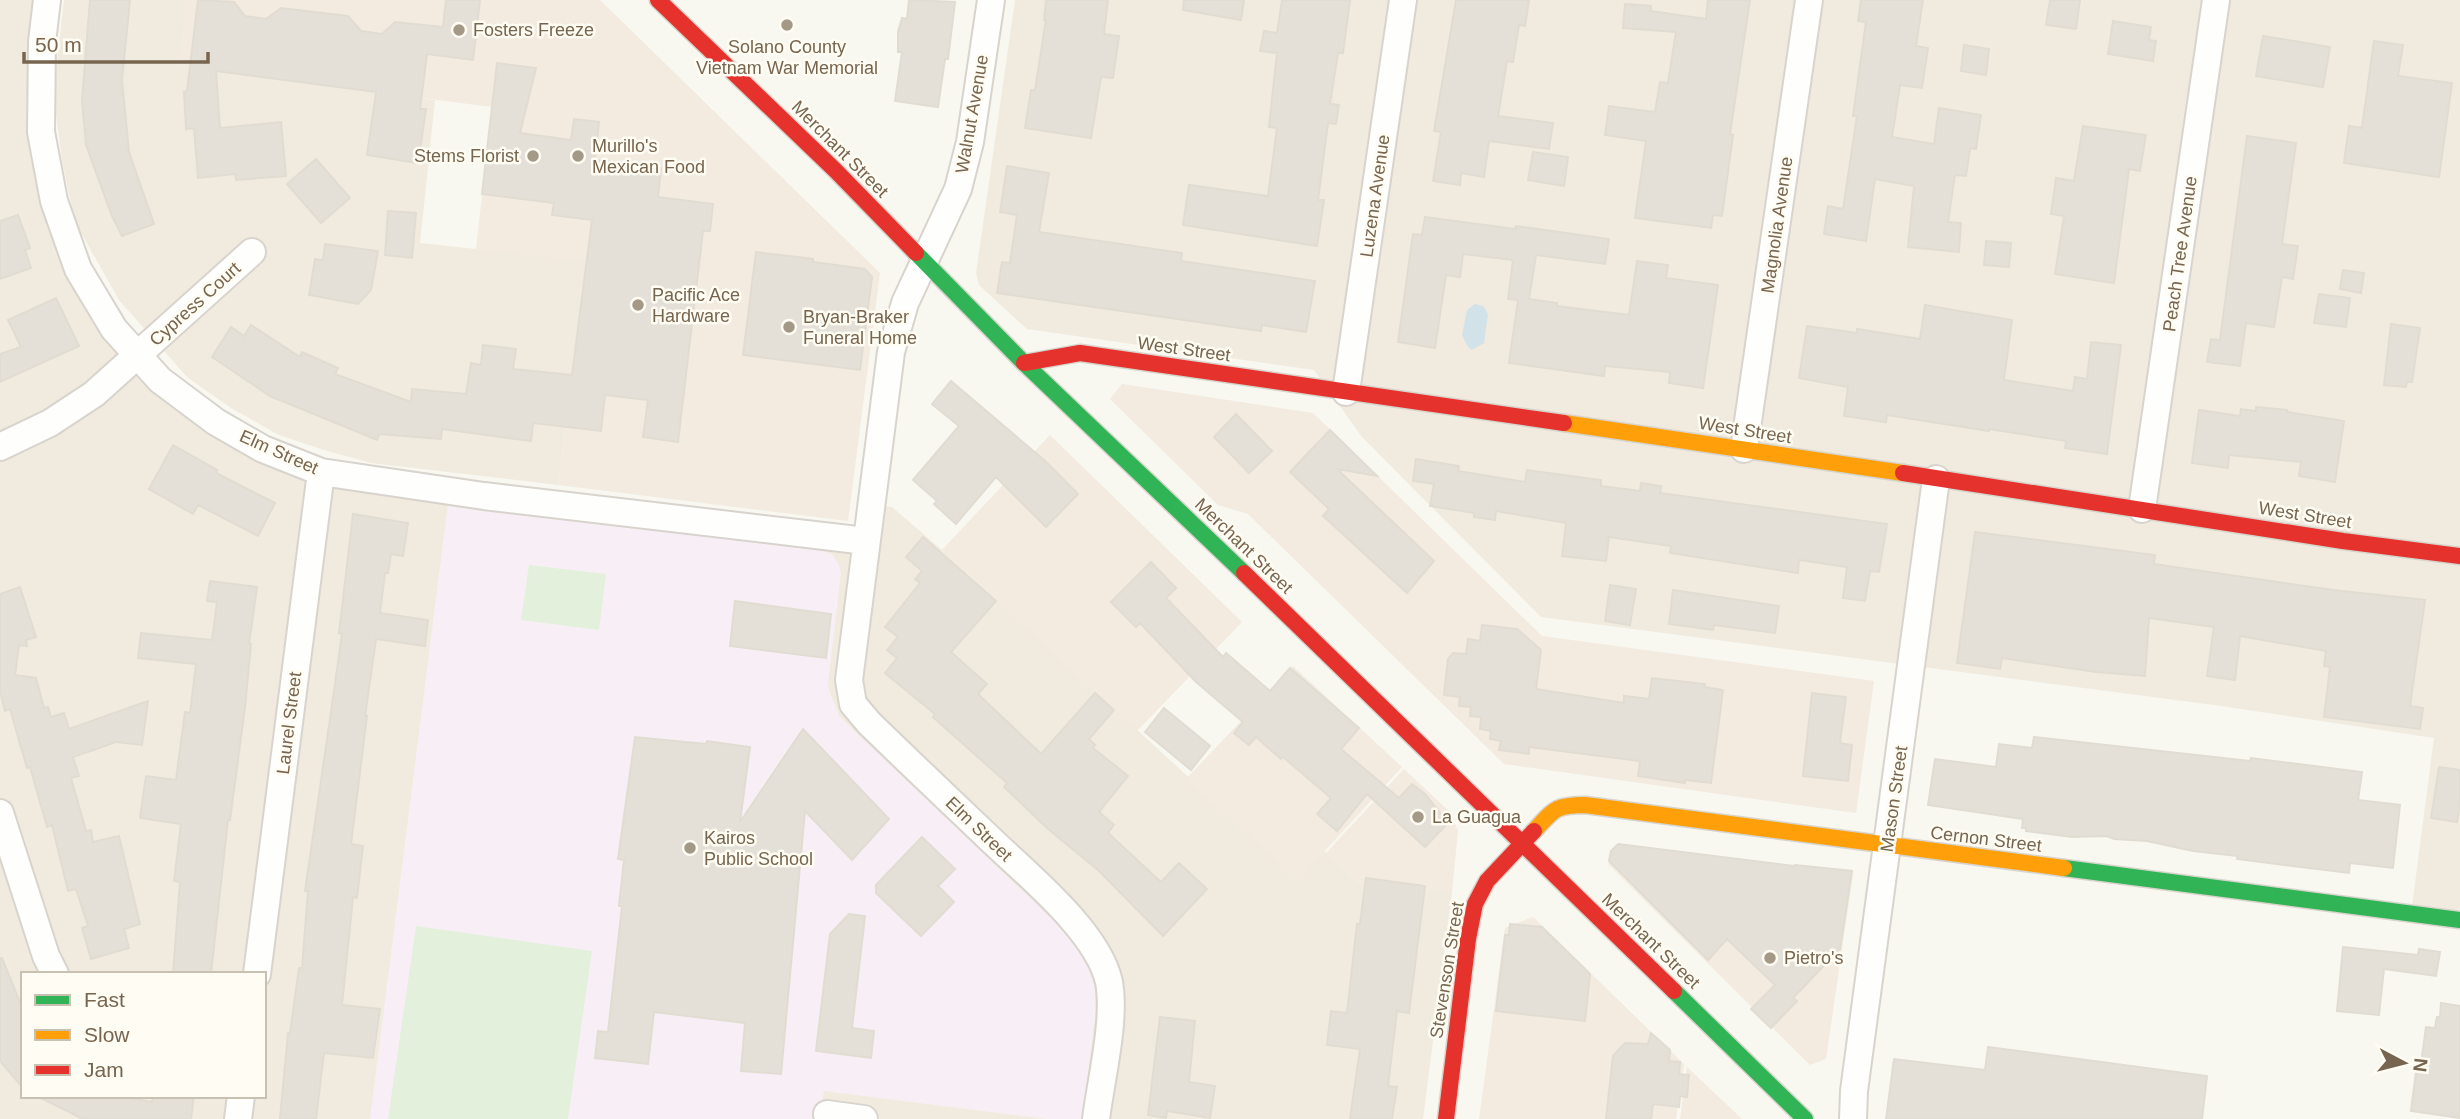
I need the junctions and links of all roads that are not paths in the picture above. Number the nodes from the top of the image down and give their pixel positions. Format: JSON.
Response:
{"nodes":[{"id":1,"x":47,"y":0,"type":"edge"},
{"id":2,"x":658,"y":0,"type":"edge"},
{"id":3,"x":991,"y":0,"type":"edge"},
{"id":4,"x":1403,"y":0,"type":"edge"},
{"id":5,"x":1809,"y":0,"type":"edge"},
{"id":6,"x":2216,"y":0,"type":"edge"},
{"id":7,"x":252,"y":252,"type":"dead end"},
{"id":8,"x":925,"y":262,"type":"junction"},
{"id":9,"x":138,"y":356,"type":"junction"},
{"id":10,"x":1024,"y":363,"type":"junction"},
{"id":11,"x":1346,"y":392,"type":"junction"},
{"id":12,"x":0,"y":447,"type":"edge"},
{"id":13,"x":1744,"y":449,"type":"junction"},
{"id":14,"x":321,"y":472,"type":"junction"},
{"id":15,"x":1936,"y":479,"type":"junction"},
{"id":16,"x":2142,"y":509,"type":"junction"},
{"id":17,"x":866,"y":541,"type":"junction"},
{"id":18,"x":2460,"y":556,"type":"edge"},
{"id":19,"x":0,"y":813,"type":"edge"},
{"id":20,"x":1522,"y":843,"type":"junction"},
{"id":21,"x":1888,"y":846,"type":"junction"},
{"id":22,"x":2460,"y":920,"type":"edge"},
{"id":23,"x":54,"y":972,"type":"edge"},
{"id":24,"x":257,"y":972,"type":"edge"},
{"id":25,"x":241,"y":1098,"type":"edge"},
{"id":26,"x":827,"y":1114,"type":"dead end"},
{"id":27,"x":238,"y":1119,"type":"edge"},
{"id":28,"x":864,"y":1119,"type":"edge"},
{"id":29,"x":1096,"y":1119,"type":"edge"},
{"id":30,"x":1446,"y":1119,"type":"edge"},
{"id":31,"x":1805,"y":1119,"type":"edge"},
{"id":32,"x":1853,"y":1119,"type":"edge"}],
"edges":[{"from":1,"to":9,"type":"street","name":"Elm Street"},
{"from":2,"to":8,"type":"street","name":"Merchant Street"},
{"from":3,"to":8,"type":"street","name":"Walnut Avenue"},
{"from":4,"to":11,"type":"street","name":"Luzena Avenue"},
{"from":5,"to":13,"type":"street","name":"Magnolia Avenue"},
{"from":6,"to":16,"type":"street","name":"Peach Tree Avenue"},
{"from":7,"to":9,"type":"street","name":"Cypress Court"},
{"from":8,"to":10,"type":"street","name":"Merchant Street"},
{"from":8,"to":17,"type":"street","name":"Elm Street"},
{"from":9,"to":12,"type":"street","name":"Cypress Court"},
{"from":9,"to":14,"type":"street","name":"Elm Street"},
{"from":10,"to":11,"type":"street","name":"West Street"},
{"from":10,"to":20,"type":"street","name":"Merchant Street"},
{"from":11,"to":13,"type":"street","name":"West Street"},
{"from":13,"to":15,"type":"street","name":"West Street"},
{"from":14,"to":17,"type":"street","name":"Elm Street"},
{"from":14,"to":24,"type":"street","name":"Laurel Street"},
{"from":15,"to":16,"type":"street","name":"West Street"},
{"from":15,"to":21,"type":"street","name":"Mason Street"},
{"from":16,"to":18,"type":"street","name":"West Street"},
{"from":17,"to":29,"type":"street","name":"Elm Street"},
{"from":19,"to":23,"type":"street"},
{"from":20,"to":21,"type":"street","name":"Cernon Street"},
{"from":20,"to":30,"type":"street","name":"Stevenson Street"},
{"from":20,"to":31,"type":"street","name":"Merchant Street"},
{"from":21,"to":22,"type":"street","name":"Cernon Street"},
{"from":21,"to":32,"type":"street","name":"Mason Street"},
{"from":25,"to":27,"type":"street"},
{"from":26,"to":28,"type":"street"}]}
